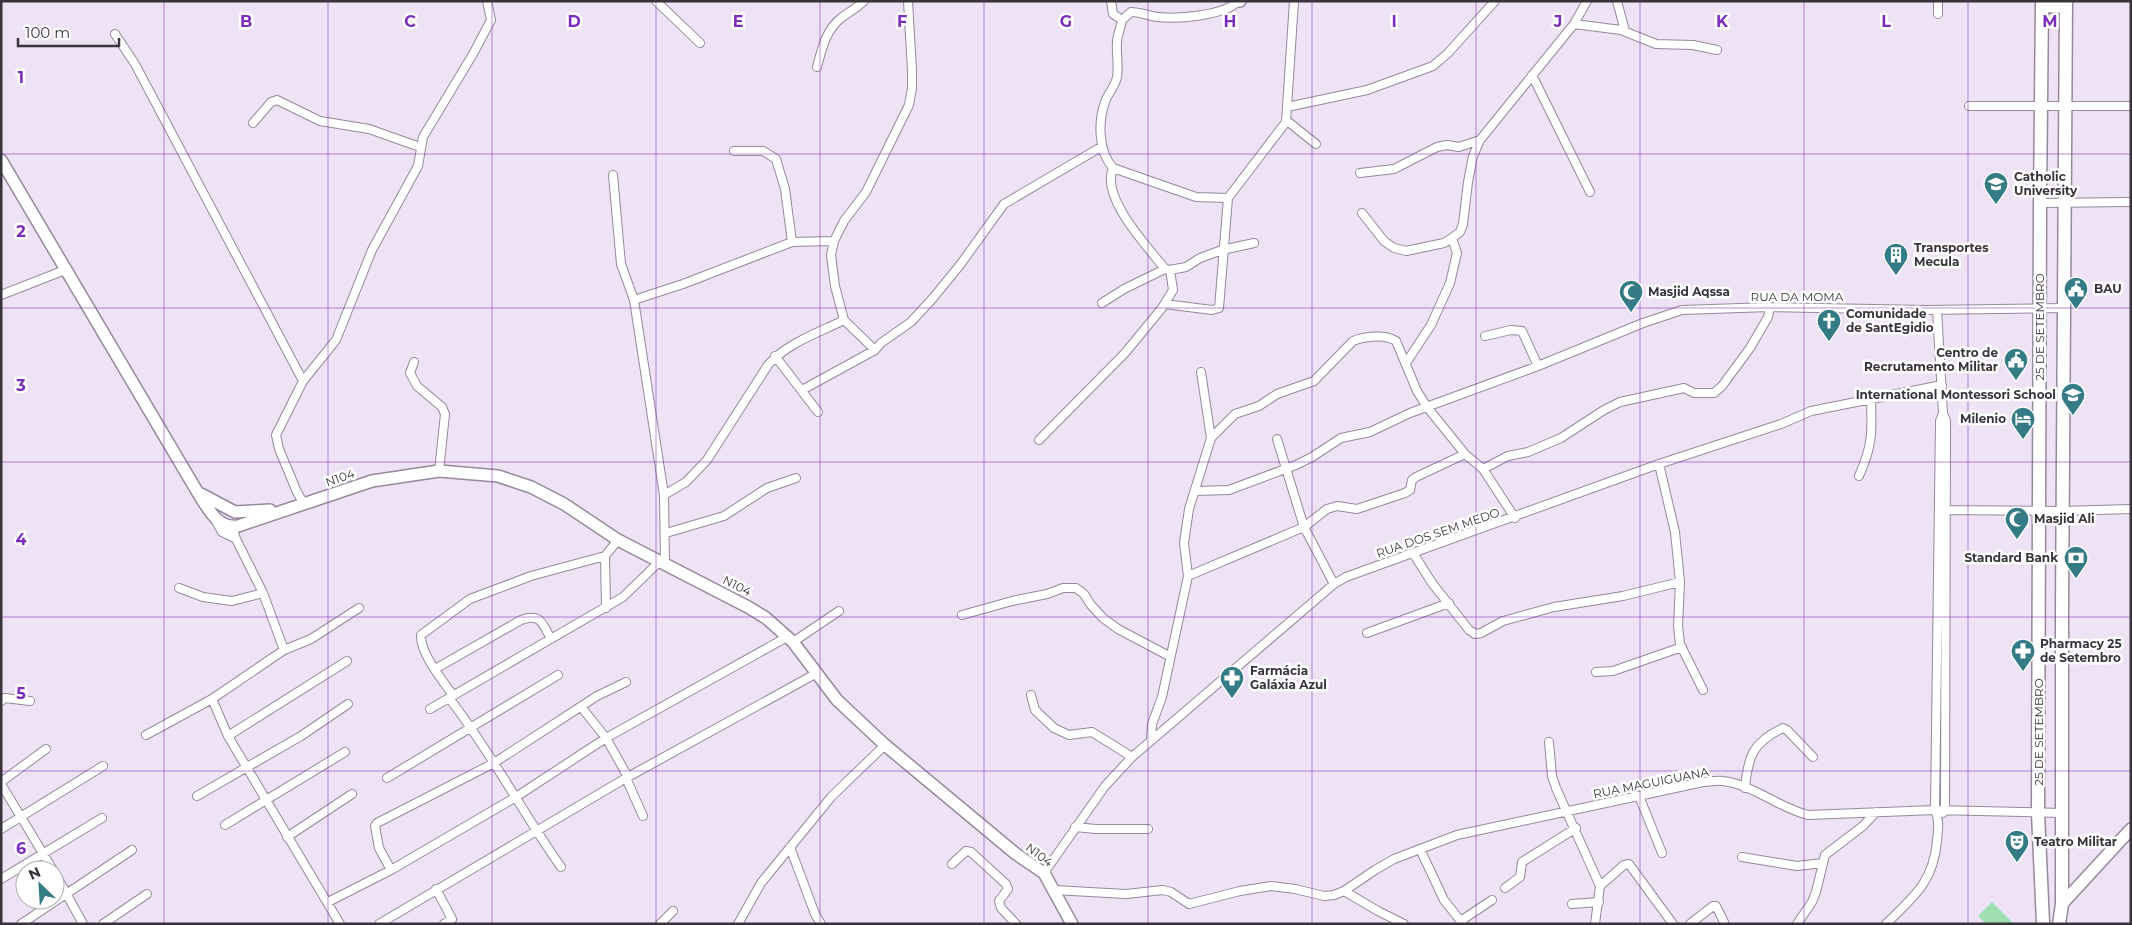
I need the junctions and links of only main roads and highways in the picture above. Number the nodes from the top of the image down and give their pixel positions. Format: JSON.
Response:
{"nodes":[{"id":1,"x":2042,"y":4,"type":"edge"},
{"id":2,"x":2066,"y":4,"type":"edge"},
{"id":3,"x":2040,"y":408,"type":"junction"},
{"id":4,"x":2063,"y":409,"type":"junction"},
{"id":5,"x":2062,"y":611,"type":"junction"},
{"id":6,"x":2040,"y":612,"type":"junction"},
{"id":7,"x":2061,"y":713,"type":"junction"},
{"id":8,"x":2038,"y":715,"type":"junction"},
{"id":9,"x":2062,"y":904,"type":"junction"},
{"id":10,"x":2042,"y":923,"type":"edge"},
{"id":11,"x":2057,"y":924,"type":"edge"}],
"edges":[{"from":1,"to":2,"type":"main road"},
{"from":1,"to":3,"type":"main road","name":"25 DE SETEMBRO"},
{"from":2,"to":4,"type":"main road","name":"25 DE SETEMBRO"},
{"from":3,"to":4,"type":"main road"},
{"from":3,"to":6,"type":"main road","name":"25 DE SETEMBRO"},
{"from":4,"to":5,"type":"main road","name":"25 DE SETEMBRO"},
{"from":5,"to":6,"type":"main road"},
{"from":5,"to":7,"type":"main road","name":"25 DE SETEMBRO"},
{"from":6,"to":8,"type":"main road","name":"25 DE SETEMBRO"},
{"from":7,"to":8,"type":"main road"},
{"from":7,"to":9,"type":"main road","name":"25 DE SETEMBRO"},
{"from":8,"to":10,"type":"main road","name":"25 DE SETEMBRO"},
{"from":9,"to":10,"type":"main road"},
{"from":9,"to":11,"type":"main road","name":"25 DE SETEMBRO"},
{"from":10,"to":11,"type":"main road"}]}
